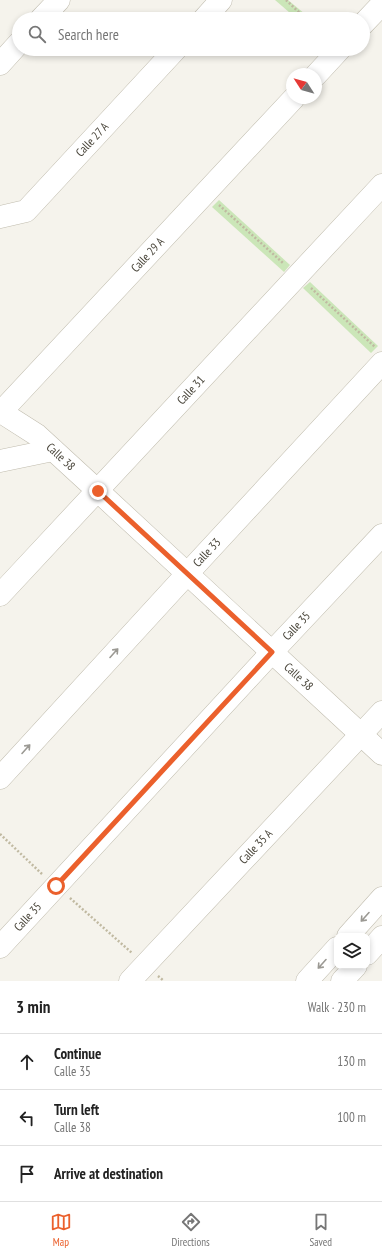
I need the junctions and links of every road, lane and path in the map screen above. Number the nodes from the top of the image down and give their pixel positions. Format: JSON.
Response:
{"nodes":[{"id":1,"x":59,"y":0,"type":"edge"},
{"id":2,"x":221,"y":0,"type":"edge"},
{"id":3,"x":286,"y":0,"type":"edge"},
{"id":4,"x":382,"y":4,"type":"edge"},
{"id":5,"x":48,"y":12,"type":"edge"},
{"id":6,"x":210,"y":12,"type":"edge"},
{"id":7,"x":299,"y":12,"type":"edge"},
{"id":8,"x":370,"y":17,"type":"edge"},
{"id":9,"x":12,"y":51,"type":"edge"},
{"id":10,"x":170,"y":56,"type":"edge"},
{"id":11,"x":334,"y":56,"type":"edge"},
{"id":12,"x":0,"y":64,"type":"edge"},
{"id":13,"x":322,"y":68,"type":"edge"},
{"id":14,"x":288,"y":104,"type":"edge"},
{"id":15,"x":382,"y":185,"type":"edge"},
{"id":16,"x":0,"y":217,"type":"edge"},
{"id":17,"x":382,"y":363,"type":"edge"},
{"id":18,"x":1,"y":410,"type":"edge"},
{"id":19,"x":53,"y":450,"type":"junction"},
{"id":20,"x":0,"y":461,"type":"edge"},
{"id":21,"x":98,"y":491,"type":"junction"},
{"id":22,"x":382,"y":535,"type":"edge"},
{"id":23,"x":186,"y":574,"type":"junction"},
{"id":24,"x":2,"y":592,"type":"edge"},
{"id":25,"x":272,"y":652,"type":"junction"},
{"id":26,"x":382,"y":712,"type":"edge"},
{"id":27,"x":361,"y":735,"type":"junction"},
{"id":28,"x":382,"y":754,"type":"edge"},
{"id":29,"x":0,"y":778,"type":"edge"},
{"id":30,"x":0,"y":834,"type":"edge"},
{"id":31,"x":56,"y":886,"type":"junction"},
{"id":32,"x":382,"y":898,"type":"edge"},
{"id":33,"x":351,"y":933,"type":"edge"},
{"id":34,"x":382,"y":937,"type":"edge"},
{"id":35,"x":0,"y":947,"type":"edge"},
{"id":36,"x":334,"y":951,"type":"edge"},
{"id":37,"x":370,"y":951,"type":"edge"},
{"id":38,"x":145,"y":964,"type":"junction"},
{"id":39,"x":353,"y":969,"type":"edge"},
{"id":40,"x":130,"y":981,"type":"edge"},
{"id":41,"x":164,"y":981,"type":"edge"},
{"id":42,"x":307,"y":981,"type":"edge"},
{"id":43,"x":342,"y":981,"type":"edge"}],
"edges":[{"from":1,"to":5,"type":"street"},
{"from":2,"to":6,"type":"street"},
{"from":3,"to":7,"type":"path"},
{"from":4,"to":8,"type":"street"},
{"from":9,"to":12,"type":"street"},
{"from":10,"to":16,"type":"street","name":"Calle 27 A"},
{"from":11,"to":13,"type":"street"},
{"from":14,"to":18,"type":"street","name":"Calle 29 A"},
{"from":15,"to":21,"type":"street","name":"Calle 31"},
{"from":17,"to":23,"type":"street","name":"Calle 33"},
{"from":18,"to":19,"type":"street","name":"Calle 38"},
{"from":19,"to":20,"type":"street"},
{"from":19,"to":21,"type":"street","name":"Calle 38"},
{"from":21,"to":23,"type":"street","name":"Calle 38"},
{"from":21,"to":24,"type":"street","name":"Calle 31"},
{"from":22,"to":25,"type":"street","name":"Calle 35"},
{"from":23,"to":25,"type":"street","name":"Calle 38"},
{"from":29,"to":23,"type":"street","name":"Calle 33","one_way":true},
{"from":25,"to":27,"type":"street","name":"Calle 38"},
{"from":25,"to":31,"type":"street","name":"Calle 35"},
{"from":26,"to":27,"type":"street","name":"Calle 35 A"},
{"from":27,"to":28,"type":"street","name":"Calle 38"},
{"from":27,"to":38,"type":"street","name":"Calle 35 A"},
{"from":30,"to":31,"type":"path"},
{"from":31,"to":35,"type":"street","name":"Calle 35"},
{"from":31,"to":38,"type":"path"},
{"from":32,"to":33,"type":"street","one_way":true},
{"from":34,"to":37,"type":"street"},
{"from":36,"to":42,"type":"street","one_way":true},
{"from":38,"to":40,"type":"street","name":"Calle 35 A"},
{"from":38,"to":41,"type":"path"},
{"from":39,"to":43,"type":"street"}]}
